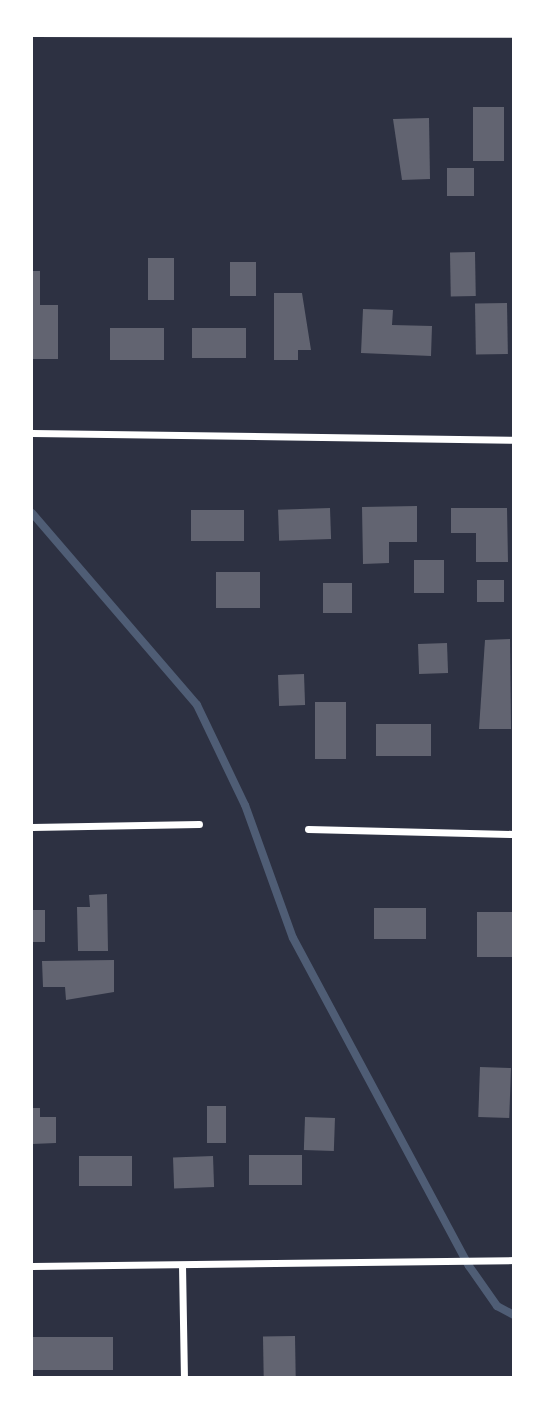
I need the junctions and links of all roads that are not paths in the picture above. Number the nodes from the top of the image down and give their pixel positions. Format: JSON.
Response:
{"nodes":[{"id":1,"x":32,"y":33,"type":"edge"},
{"id":2,"x":513,"y":34,"type":"edge"},
{"id":3,"x":32,"y":433,"type":"edge"},
{"id":4,"x":513,"y":440,"type":"edge"},
{"id":5,"x":199,"y":824,"type":"dead end"},
{"id":6,"x":32,"y":827,"type":"edge"},
{"id":7,"x":308,"y":829,"type":"dead end"},
{"id":8,"x":513,"y":834,"type":"edge"},
{"id":9,"x":513,"y":1260,"type":"edge"},
{"id":10,"x":182,"y":1265,"type":"junction"},
{"id":11,"x":32,"y":1266,"type":"edge"},
{"id":12,"x":184,"y":1377,"type":"edge"}],
"edges":[{"from":1,"to":2,"type":"street"},
{"from":3,"to":4,"type":"street"},
{"from":5,"to":6,"type":"street"},
{"from":7,"to":8,"type":"street"},
{"from":9,"to":10,"type":"street"},
{"from":10,"to":11,"type":"street"},
{"from":10,"to":12,"type":"street"}]}
